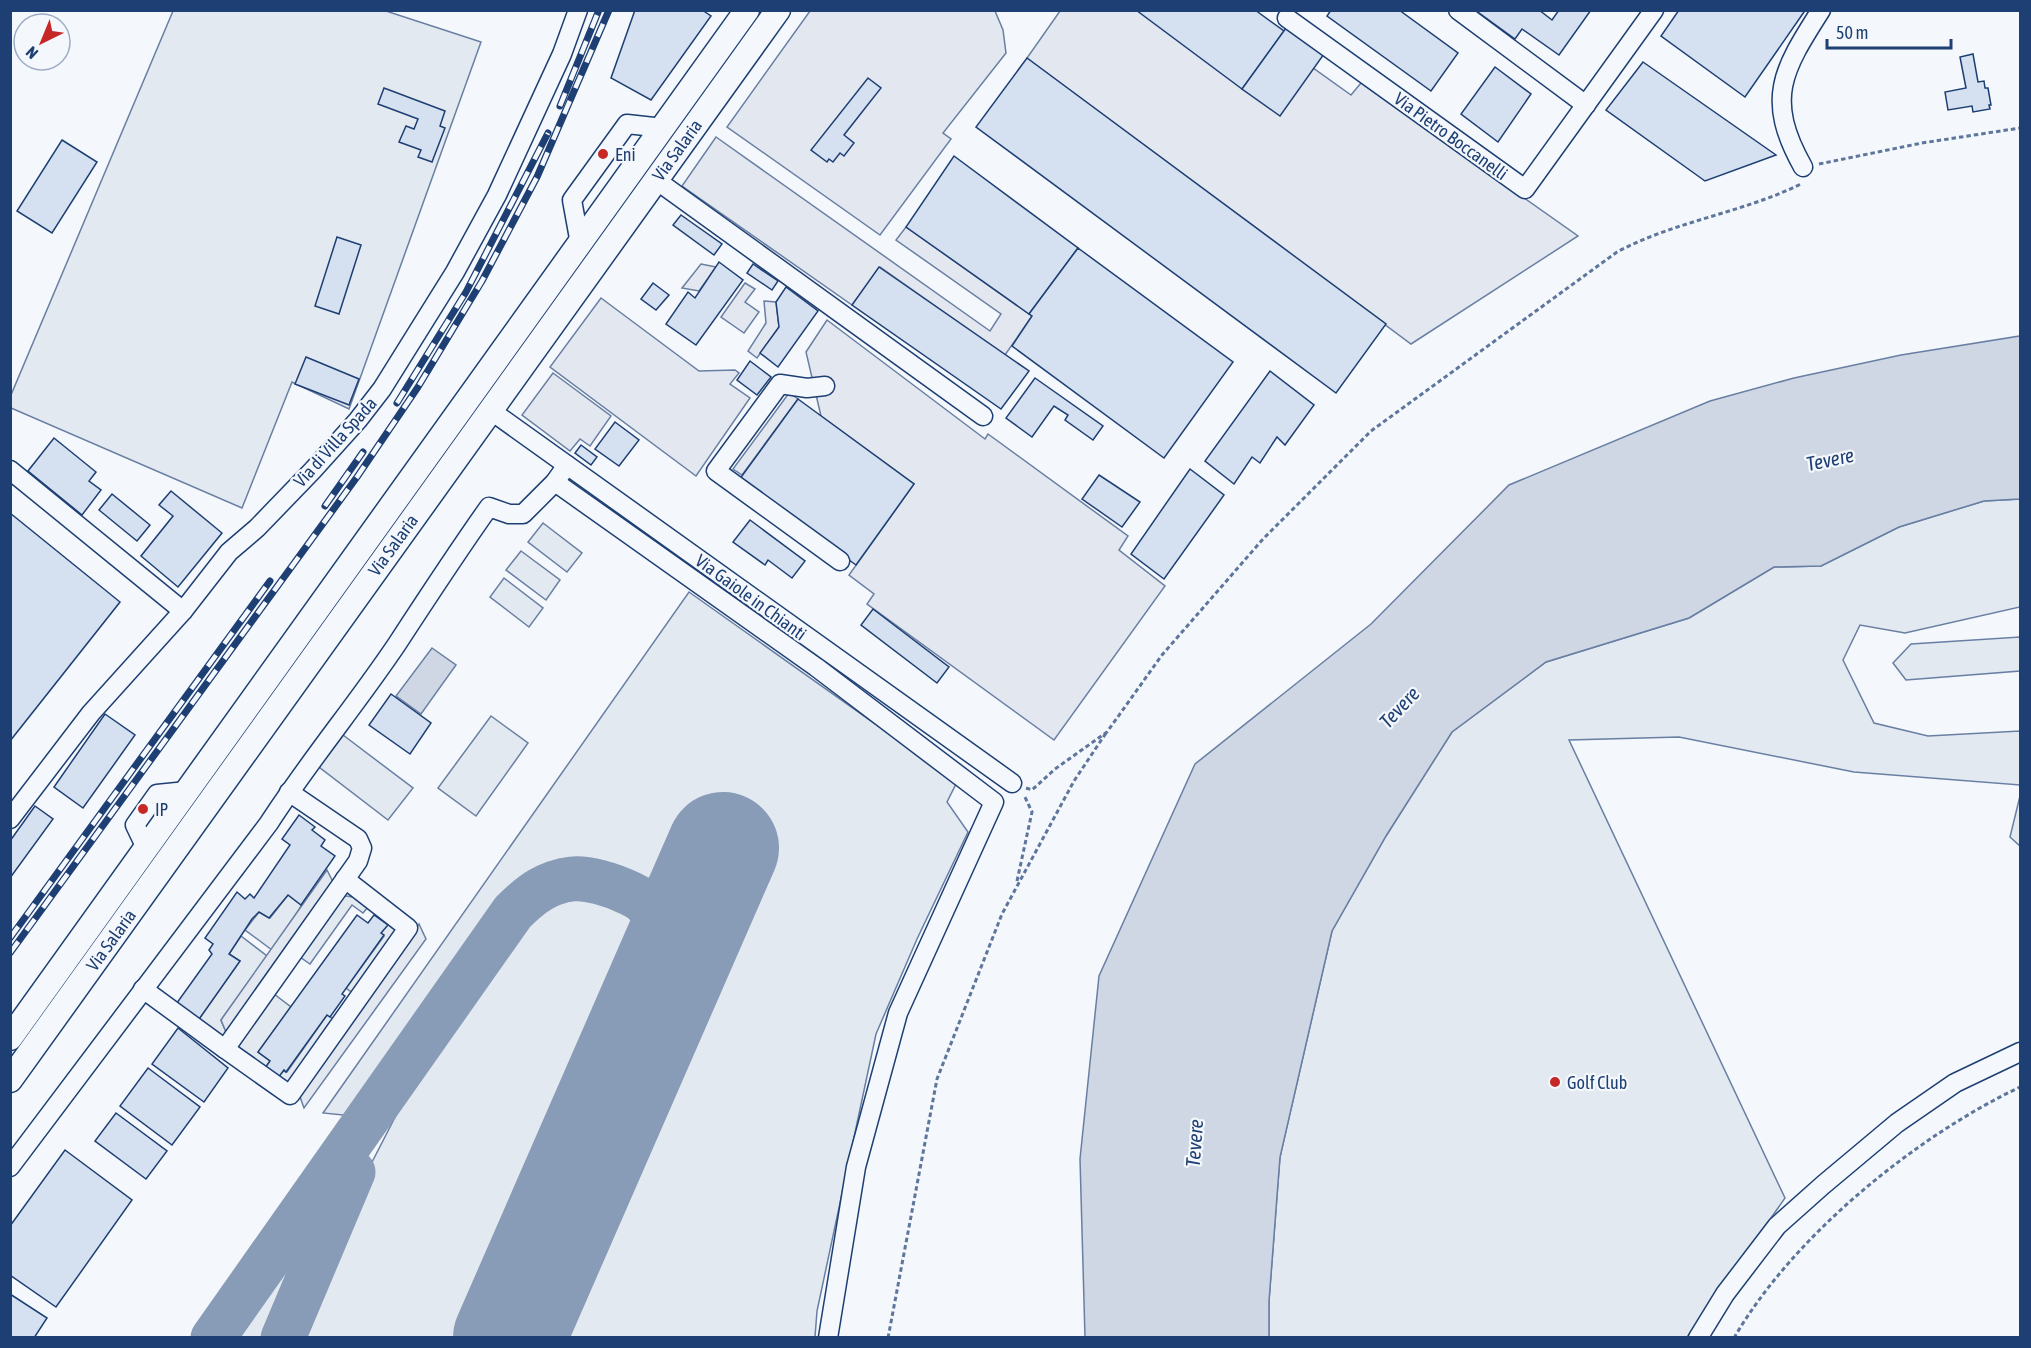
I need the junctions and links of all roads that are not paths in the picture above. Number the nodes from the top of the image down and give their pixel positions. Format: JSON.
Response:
{"nodes":[{"id":1,"x":578,"y":10,"type":"edge"},
{"id":2,"x":747,"y":10,"type":"edge"},
{"id":3,"x":778,"y":10,"type":"edge"},
{"id":4,"x":1458,"y":10,"type":"edge"},
{"id":5,"x":1653,"y":10,"type":"edge"},
{"id":6,"x":1821,"y":10,"type":"edge"},
{"id":7,"x":1287,"y":18,"type":"dead end"},
{"id":8,"x":1586,"y":105,"type":"junction"},
{"id":9,"x":663,"y":128,"type":"junction"},
{"id":10,"x":1803,"y":167,"type":"road end"},
{"id":11,"x":656,"y":180,"type":"junction"},
{"id":12,"x":580,"y":244,"type":"junction"},
{"id":13,"x":825,"y":386,"type":"dead end"},
{"id":14,"x":490,"y":410,"type":"junction"},
{"id":15,"x":983,"y":416,"type":"dead end"},
{"id":16,"x":567,"y":465,"type":"junction"},
{"id":17,"x":10,"y":470,"type":"edge"},
{"id":18,"x":555,"y":482,"type":"junction"},
{"id":19,"x":840,"y":561,"type":"dead end"},
{"id":20,"x":183,"y":611,"type":"junction"},
{"id":21,"x":1012,"y":783,"type":"road end"},
{"id":22,"x":289,"y":792,"type":"junction"},
{"id":23,"x":10,"y":819,"type":"edge"},
{"id":24,"x":345,"y":879,"type":"junction"},
{"id":25,"x":143,"y":989,"type":"junction"},
{"id":26,"x":10,"y":1038,"type":"edge"},
{"id":27,"x":225,"y":1049,"type":"junction"},
{"id":28,"x":2020,"y":1052,"type":"edge"},
{"id":29,"x":10,"y":1080,"type":"edge"},
{"id":30,"x":10,"y":1167,"type":"edge"},
{"id":31,"x":828,"y":1338,"type":"edge"},
{"id":32,"x":1698,"y":1338,"type":"edge"}],
"edges":[{"from":1,"to":20,"type":"street","name":"Via di Villa Spada"},
{"from":2,"to":9,"type":"main road","name":"Via Salaria"},
{"from":3,"to":11,"type":"main road","name":"Via Salaria"},
{"from":4,"to":8,"type":"street"},
{"from":5,"to":8,"type":"street","name":"Via Pietro Boccanelli"},
{"from":6,"to":10,"type":"street"},
{"from":7,"to":8,"type":"street","name":"Via Pietro Boccanelli"},
{"from":9,"to":12,"type":"main road","name":"Via Salaria"},
{"from":9,"to":12,"type":"street"},
{"from":11,"to":14,"type":"main road","name":"Via Salaria"},
{"from":11,"to":15,"type":"street"},
{"from":12,"to":26,"type":"main road","name":"Via Salaria"},
{"from":13,"to":19,"type":"street"},
{"from":14,"to":16,"type":"street","name":"Via Gaiole in Chianti"},
{"from":14,"to":29,"type":"main road","name":"Via Salaria"},
{"from":16,"to":18,"type":"street"},
{"from":16,"to":21,"type":"street","name":"Via Gaiole in Chianti"},
{"from":17,"to":20,"type":"street"},
{"from":18,"to":22,"type":"street"},
{"from":18,"to":31,"type":"street"},
{"from":20,"to":23,"type":"street","name":"Via di Villa Spada"},
{"from":22,"to":24,"type":"street"},
{"from":22,"to":25,"type":"street"},
{"from":24,"to":27,"type":"street"},
{"from":24,"to":27,"type":"street"},
{"from":25,"to":27,"type":"street"},
{"from":25,"to":30,"type":"street"},
{"from":28,"to":32,"type":"street"}]}
